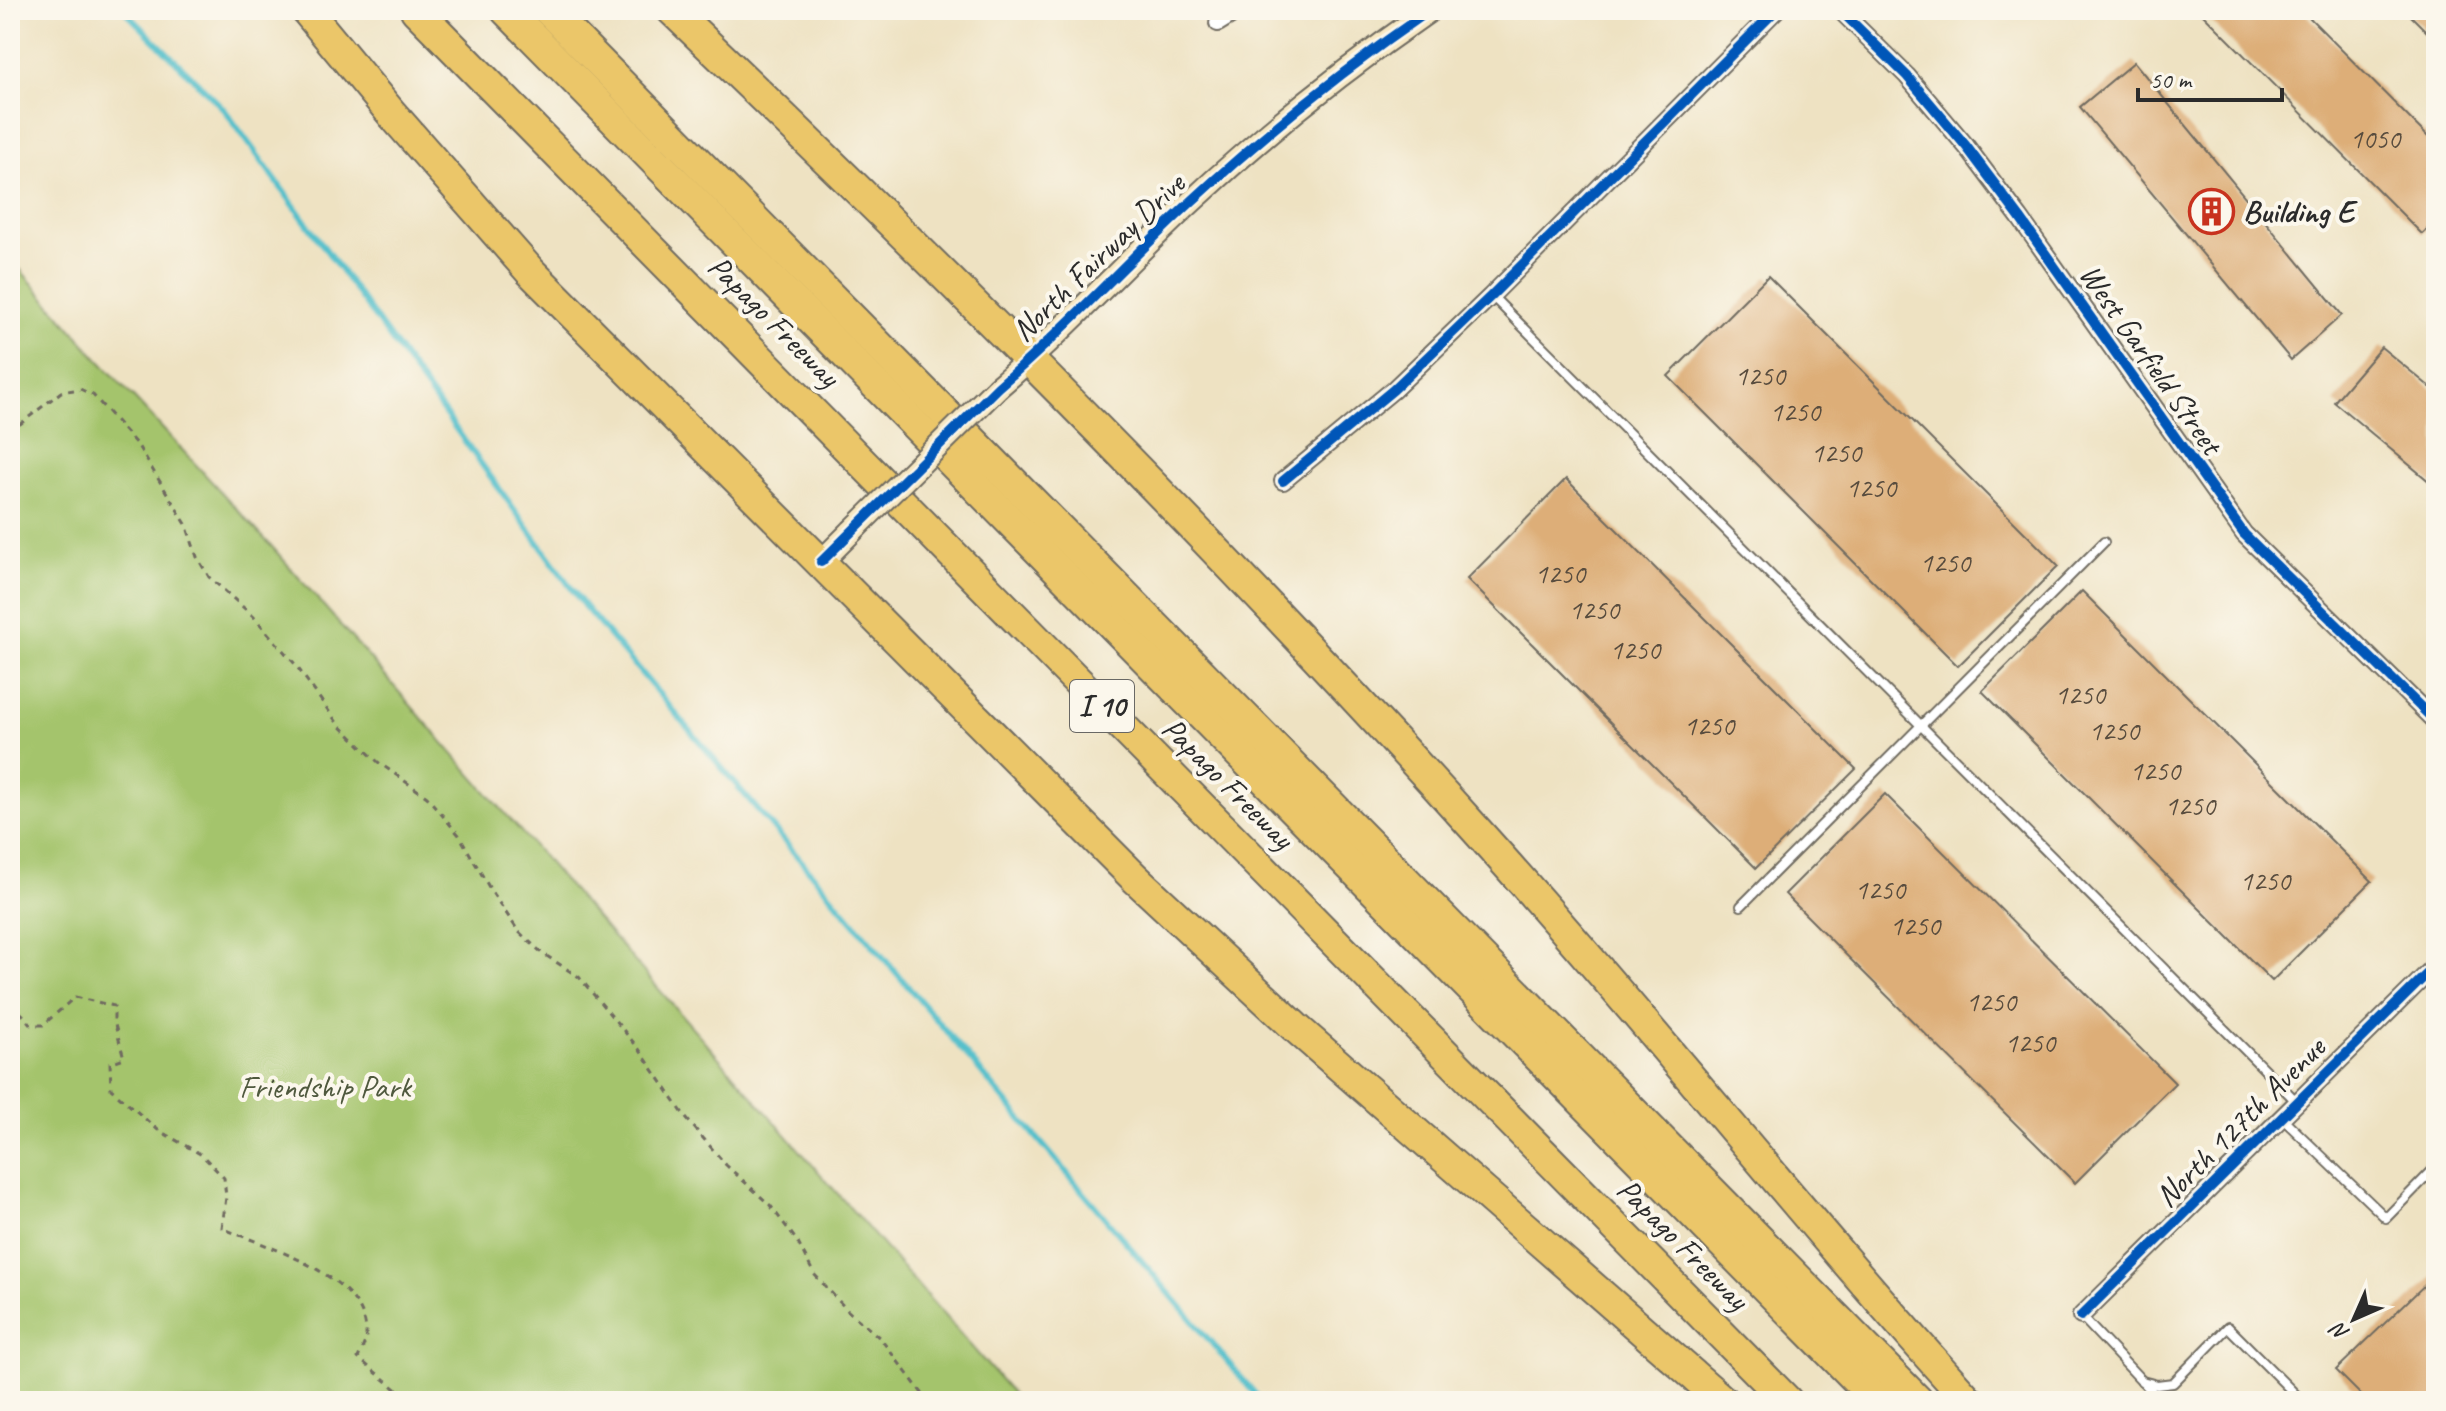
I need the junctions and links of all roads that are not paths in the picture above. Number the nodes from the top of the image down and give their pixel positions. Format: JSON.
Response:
{"nodes":[{"id":1,"x":306,"y":10,"type":"edge"},
{"id":2,"x":416,"y":10,"type":"edge"},
{"id":3,"x":506,"y":10,"type":"edge"},
{"id":4,"x":548,"y":10,"type":"edge"},
{"id":5,"x":672,"y":10,"type":"edge"},
{"id":6,"x":1239,"y":10,"type":"edge"},
{"id":7,"x":1430,"y":10,"type":"edge"},
{"id":8,"x":1776,"y":10,"type":"edge"},
{"id":9,"x":1840,"y":10,"type":"edge"},
{"id":10,"x":1218,"y":23,"type":"dead end"},
{"id":11,"x":1491,"y":296,"type":"junction"},
{"id":12,"x":1028,"y":361,"type":"junction"},
{"id":13,"x":1283,"y":481,"type":"dead end"},
{"id":14,"x":2104,"y":542,"type":"dead end"},
{"id":15,"x":821,"y":562,"type":"junction"},
{"id":16,"x":2436,"y":722,"type":"edge"},
{"id":17,"x":1922,"y":726,"type":"junction"},
{"id":18,"x":1741,"y":906,"type":"dead end"},
{"id":19,"x":2436,"y":965,"type":"edge"},
{"id":20,"x":2297,"y":1102,"type":"junction"},
{"id":21,"x":2282,"y":1117,"type":"junction"},
{"id":22,"x":2436,"y":1167,"type":"edge"},
{"id":23,"x":2081,"y":1316,"type":"joint"},
{"id":24,"x":2142,"y":1381,"type":"junction"},
{"id":25,"x":1723,"y":1401,"type":"edge"},
{"id":26,"x":1787,"y":1401,"type":"edge"},
{"id":27,"x":1878,"y":1401,"type":"edge"},
{"id":28,"x":1918,"y":1401,"type":"edge"},
{"id":29,"x":1969,"y":1401,"type":"edge"},
{"id":30,"x":2161,"y":1401,"type":"edge"},
{"id":31,"x":2302,"y":1401,"type":"edge"}],
"edges":[{"from":1,"to":15,"type":"highway"},
{"from":2,"to":26,"type":"highway","name":"Papago Freeway","number":"I 10"},
{"from":3,"to":27,"type":"highway"},
{"from":4,"to":28,"type":"highway","name":"Papago Freeway"},
{"from":5,"to":12,"type":"highway"},
{"from":6,"to":10,"type":"street"},
{"from":7,"to":12,"type":"street","name":"North Fairway Drive"},
{"from":8,"to":11,"type":"street"},
{"from":9,"to":16,"type":"street","name":"West Garfield Street"},
{"from":11,"to":13,"type":"street"},
{"from":11,"to":17,"type":"lane"},
{"from":12,"to":15,"type":"street","name":"North Fairway Drive","bridge":true},
{"from":12,"to":29,"type":"highway"},
{"from":14,"to":17,"type":"lane"},
{"from":15,"to":25,"type":"highway"},
{"from":17,"to":18,"type":"lane"},
{"from":17,"to":20,"type":"lane"},
{"from":19,"to":20,"type":"street","name":"North 127th Avenue"},
{"from":20,"to":21,"type":"street","name":"North 127th Avenue"},
{"from":21,"to":22,"type":"lane"},
{"from":21,"to":23,"type":"street","name":"North 127th Avenue"},
{"from":23,"to":24,"type":"lane"},
{"from":24,"to":30,"type":"lane"},
{"from":24,"to":31,"type":"lane"}]}
